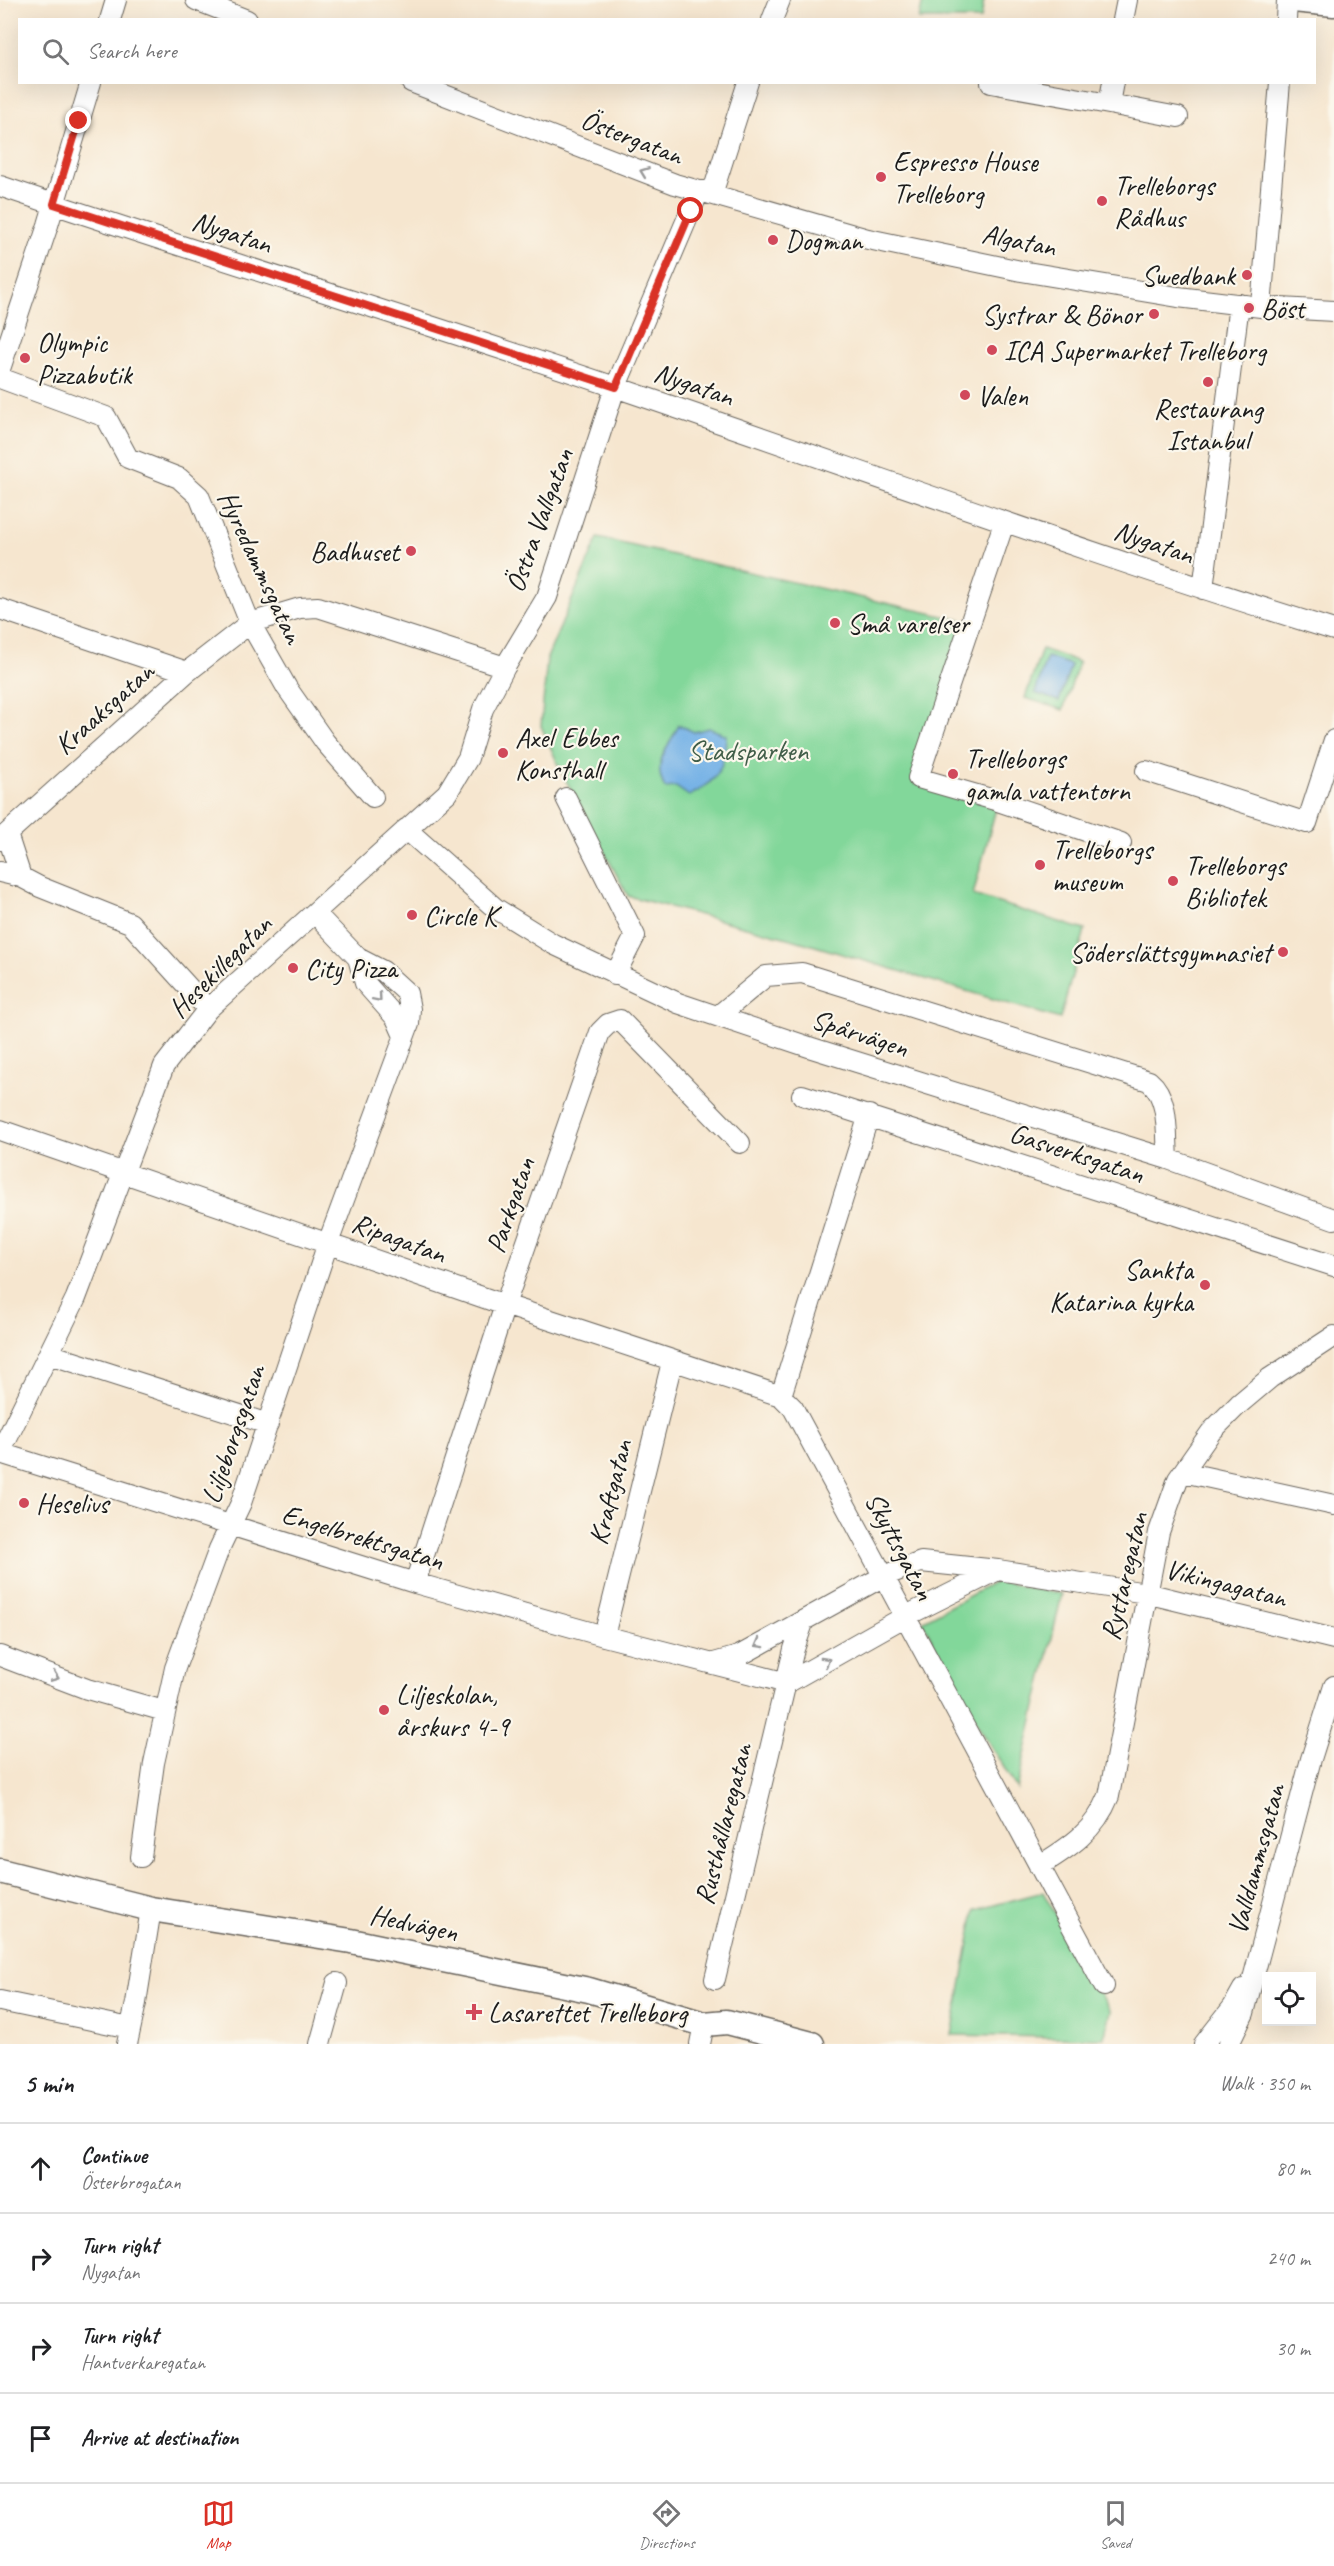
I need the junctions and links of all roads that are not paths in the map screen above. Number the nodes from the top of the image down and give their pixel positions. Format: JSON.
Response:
{"nodes":[{"id":1,"x":116,"y":0,"type":"edge"},
{"id":2,"x":196,"y":0,"type":"edge"},
{"id":3,"x":780,"y":0,"type":"edge"},
{"id":4,"x":1127,"y":0,"type":"edge"},
{"id":5,"x":1287,"y":0,"type":"edge"},
{"id":6,"x":1293,"y":0,"type":"edge"},
{"id":7,"x":1334,"y":4,"type":"edge"},
{"id":8,"x":111,"y":18,"type":"edge"},
{"id":9,"x":242,"y":18,"type":"edge"},
{"id":10,"x":773,"y":18,"type":"edge"},
{"id":11,"x":1123,"y":18,"type":"edge"},
{"id":12,"x":1286,"y":18,"type":"edge"},
{"id":13,"x":90,"y":84,"type":"edge"},
{"id":14,"x":416,"y":84,"type":"edge"},
{"id":15,"x":747,"y":84,"type":"edge"},
{"id":16,"x":997,"y":84,"type":"edge"},
{"id":17,"x":1113,"y":84,"type":"edge"},
{"id":18,"x":1280,"y":84,"type":"edge"},
{"id":19,"x":1109,"y":104,"type":"junction"},
{"id":20,"x":1178,"y":117,"type":"dead end"},
{"id":21,"x":0,"y":186,"type":"edge"},
{"id":22,"x":699,"y":191,"type":"junction"},
{"id":23,"x":54,"y":204,"type":"junction"},
{"id":24,"x":1239,"y":304,"type":"junction"},
{"id":25,"x":1261,"y":307,"type":"junction"},
{"id":26,"x":1334,"y":311,"type":"edge"},
{"id":27,"x":0,"y":369,"type":"edge"},
{"id":28,"x":0,"y":378,"type":"edge"},
{"id":29,"x":616,"y":387,"type":"junction"},
{"id":30,"x":1004,"y":523,"type":"junction"},
{"id":31,"x":1203,"y":590,"type":"junction"},
{"id":32,"x":0,"y":609,"type":"edge"},
{"id":33,"x":250,"y":623,"type":"junction"},
{"id":34,"x":1334,"y":630,"type":"edge"},
{"id":35,"x":505,"y":667,"type":"junction"},
{"id":36,"x":187,"y":672,"type":"junction"},
{"id":37,"x":1334,"y":740,"type":"edge"},
{"id":38,"x":1146,"y":771,"type":"dead end"},
{"id":39,"x":373,"y":797,"type":"dead end"},
{"id":40,"x":566,"y":798,"type":"dead end"},
{"id":41,"x":406,"y":829,"type":"junction"},
{"id":42,"x":3,"y":837,"type":"edge"},
{"id":43,"x":1121,"y":843,"type":"dead end"},
{"id":44,"x":0,"y":872,"type":"edge"},
{"id":45,"x":21,"y":877,"type":"junction"},
{"id":46,"x":315,"y":913,"type":"junction"},
{"id":47,"x":615,"y":975,"type":"junction"},
{"id":48,"x":208,"y":1010,"type":"junction"},
{"id":49,"x":718,"y":1016,"type":"junction"},
{"id":50,"x":802,"y":1095,"type":"dead end"},
{"id":51,"x":869,"y":1115,"type":"junction"},
{"id":52,"x":0,"y":1130,"type":"edge"},
{"id":53,"x":740,"y":1143,"type":"dead end"},
{"id":54,"x":1168,"y":1159,"type":"junction"},
{"id":55,"x":124,"y":1174,"type":"junction"},
{"id":56,"x":1334,"y":1219,"type":"edge"},
{"id":57,"x":328,"y":1243,"type":"junction"},
{"id":58,"x":1334,"y":1266,"type":"edge"},
{"id":59,"x":505,"y":1305,"type":"junction"},
{"id":60,"x":1334,"y":1336,"type":"edge"},
{"id":61,"x":49,"y":1354,"type":"junction"},
{"id":62,"x":672,"y":1362,"type":"junction"},
{"id":63,"x":781,"y":1396,"type":"junction"},
{"id":64,"x":268,"y":1424,"type":"junction"},
{"id":65,"x":0,"y":1453,"type":"edge"},
{"id":66,"x":1184,"y":1472,"type":"junction"},
{"id":67,"x":1334,"y":1505,"type":"edge"},
{"id":68,"x":230,"y":1526,"type":"junction"},
{"id":69,"x":998,"y":1570,"type":"junction"},
{"id":70,"x":884,"y":1576,"type":"junction"},
{"id":71,"x":415,"y":1583,"type":"junction"},
{"id":72,"x":1146,"y":1593,"type":"junction"},
{"id":73,"x":906,"y":1616,"type":"junction"},
{"id":74,"x":804,"y":1620,"type":"junction"},
{"id":75,"x":604,"y":1636,"type":"junction"},
{"id":76,"x":1334,"y":1639,"type":"edge"},
{"id":77,"x":0,"y":1656,"type":"edge"},
{"id":78,"x":712,"y":1663,"type":"junction"},
{"id":79,"x":787,"y":1683,"type":"junction"},
{"id":80,"x":1334,"y":1686,"type":"edge"},
{"id":81,"x":164,"y":1712,"type":"junction"},
{"id":82,"x":141,"y":1857,"type":"dead end"},
{"id":83,"x":1039,"y":1866,"type":"junction"},
{"id":84,"x":0,"y":1871,"type":"edge"},
{"id":85,"x":151,"y":1909,"type":"junction"},
{"id":86,"x":1259,"y":1961,"type":"junction"},
{"id":87,"x":715,"y":1979,"type":"dead end"},
{"id":88,"x":337,"y":1983,"type":"dead end"},
{"id":89,"x":1104,"y":1986,"type":"dead end"},
{"id":90,"x":0,"y":2001,"type":"edge"},
{"id":91,"x":702,"y":2034,"type":"edge"},
{"id":92,"x":128,"y":2036,"type":"edge"},
{"id":93,"x":320,"y":2044,"type":"edge"},
{"id":94,"x":812,"y":2044,"type":"edge"},
{"id":95,"x":1204,"y":2044,"type":"edge"},
{"id":96,"x":1229,"y":2044,"type":"edge"}],
"edges":[{"from":1,"to":8,"type":"street"},
{"from":2,"to":9,"type":"street"},
{"from":3,"to":10,"type":"street"},
{"from":4,"to":11,"type":"street"},
{"from":5,"to":12,"type":"street"},
{"from":6,"to":7,"type":"main road"},
{"from":13,"to":23,"type":"street"},
{"from":22,"to":14,"type":"street","name":"Östergatan","one_way":true},
{"from":15,"to":22,"type":"street"},
{"from":16,"to":19,"type":"street"},
{"from":17,"to":19,"type":"street"},
{"from":18,"to":25,"type":"street"},
{"from":19,"to":20,"type":"street"},
{"from":21,"to":23,"type":"street","name":"Nygatan"},
{"from":22,"to":24,"type":"street","name":"Algatan"},
{"from":22,"to":29,"type":"street","name":"Östra Vallgatan"},
{"from":23,"to":27,"type":"street"},
{"from":23,"to":29,"type":"street","name":"Nygatan"},
{"from":24,"to":25,"type":"street","name":"Algatan"},
{"from":24,"to":31,"type":"street"},
{"from":25,"to":26,"type":"street","name":"Algatan"},
{"from":28,"to":33,"type":"street","name":"Hyredammsgatan"},
{"from":29,"to":30,"type":"street","name":"Nygatan"},
{"from":29,"to":35,"type":"street","name":"Östra Vallgatan"},
{"from":30,"to":31,"type":"street","name":"Nygatan"},
{"from":30,"to":43,"type":"street"},
{"from":31,"to":34,"type":"street","name":"Nygatan"},
{"from":32,"to":36,"type":"street"},
{"from":33,"to":35,"type":"street"},
{"from":33,"to":36,"type":"street","name":"Kraaksgatan"},
{"from":33,"to":39,"type":"street","name":"Hyredammsgatan"},
{"from":35,"to":41,"type":"street","name":"Hesekillegatan"},
{"from":36,"to":42,"type":"street","name":"Kraaksgatan"},
{"from":37,"to":38,"type":"street"},
{"from":40,"to":47,"type":"street"},
{"from":41,"to":46,"type":"street","name":"Hesekillegatan"},
{"from":41,"to":47,"type":"street","name":"Spårvägen"},
{"from":42,"to":45,"type":"street"},
{"from":44,"to":45,"type":"street"},
{"from":45,"to":48,"type":"street"},
{"from":46,"to":48,"type":"street","name":"Hesekillegatan"},
{"from":46,"to":57,"type":"street","name":"Liljeborgsgatan"},
{"from":47,"to":49,"type":"street","name":"Spårvägen"},
{"from":48,"to":55,"type":"street","name":"Hesekillegatan"},
{"from":49,"to":54,"type":"street","name":"Spårvägen"},
{"from":49,"to":54,"type":"street"},
{"from":50,"to":51,"type":"street","name":"Gasverksgatan"},
{"from":51,"to":58,"type":"street","name":"Gasverksgatan"},
{"from":51,"to":63,"type":"street"},
{"from":52,"to":55,"type":"street","name":"Ripagatan"},
{"from":53,"to":59,"type":"street","name":"Parkgatan"},
{"from":54,"to":56,"type":"street","name":"Spårvägen"},
{"from":55,"to":57,"type":"street","name":"Ripagatan"},
{"from":55,"to":61,"type":"street","name":"Hesekillegatan"},
{"from":57,"to":59,"type":"street","name":"Ripagatan"},
{"from":57,"to":64,"type":"street","name":"Liljeborgsgatan"},
{"from":59,"to":62,"type":"street","name":"Ripagatan"},
{"from":59,"to":71,"type":"street","name":"Parkgatan"},
{"from":60,"to":66,"type":"street","name":"Ryttaregatan"},
{"from":61,"to":64,"type":"street"},
{"from":61,"to":65,"type":"street","name":"Hesekillegatan"},
{"from":62,"to":63,"type":"street","name":"Ripagatan"},
{"from":62,"to":75,"type":"street","name":"Kraftgatan"},
{"from":63,"to":70,"type":"street","name":"Skyttsgatan"},
{"from":64,"to":68,"type":"street","name":"Liljeborgsgatan"},
{"from":65,"to":68,"type":"street","name":"Engelbrektsgatan"},
{"from":66,"to":67,"type":"street"},
{"from":66,"to":72,"type":"street","name":"Ryttaregatan"},
{"from":68,"to":71,"type":"street","name":"Engelbrektsgatan"},
{"from":68,"to":81,"type":"street","name":"Liljeborgsgatan"},
{"from":69,"to":70,"type":"street","name":"Vikingagatan"},
{"from":69,"to":72,"type":"street","name":"Vikingagatan"},
{"from":69,"to":73,"type":"street"},
{"from":70,"to":73,"type":"street","name":"Skyttsgatan"},
{"from":70,"to":74,"type":"street","name":"Engelbrektsgatan"},
{"from":71,"to":75,"type":"street","name":"Engelbrektsgatan"},
{"from":72,"to":76,"type":"street","name":"Vikingagatan"},
{"from":72,"to":83,"type":"street","name":"Ryttaregatan"},
{"from":79,"to":73,"type":"street","one_way":true},
{"from":73,"to":83,"type":"street","name":"Skyttsgatan"},
{"from":74,"to":78,"type":"street","name":"Engelbrektsgatan","one_way":true},
{"from":74,"to":79,"type":"street"},
{"from":75,"to":78,"type":"street","name":"Engelbrektsgatan"},
{"from":77,"to":81,"type":"street","one_way":true},
{"from":78,"to":79,"type":"street","name":"Engelbrektsgatan"},
{"from":79,"to":87,"type":"street","name":"Rusthållaregatan"},
{"from":80,"to":86,"type":"street","name":"Valldammsgatan"},
{"from":81,"to":82,"type":"street","name":"Liljeborgsgatan"},
{"from":83,"to":89,"type":"street","name":"Skyttsgatan"},
{"from":84,"to":85,"type":"main road","name":"Hedvägen"},
{"from":85,"to":91,"type":"main road","name":"Hedvägen"},
{"from":85,"to":92,"type":"street"},
{"from":86,"to":95,"type":"street"},
{"from":86,"to":96,"type":"street","name":"Valldammsgatan"},
{"from":88,"to":93,"type":"street"},
{"from":90,"to":92,"type":"street"},
{"from":91,"to":94,"type":"main road","name":"Hedvägen"}]}
